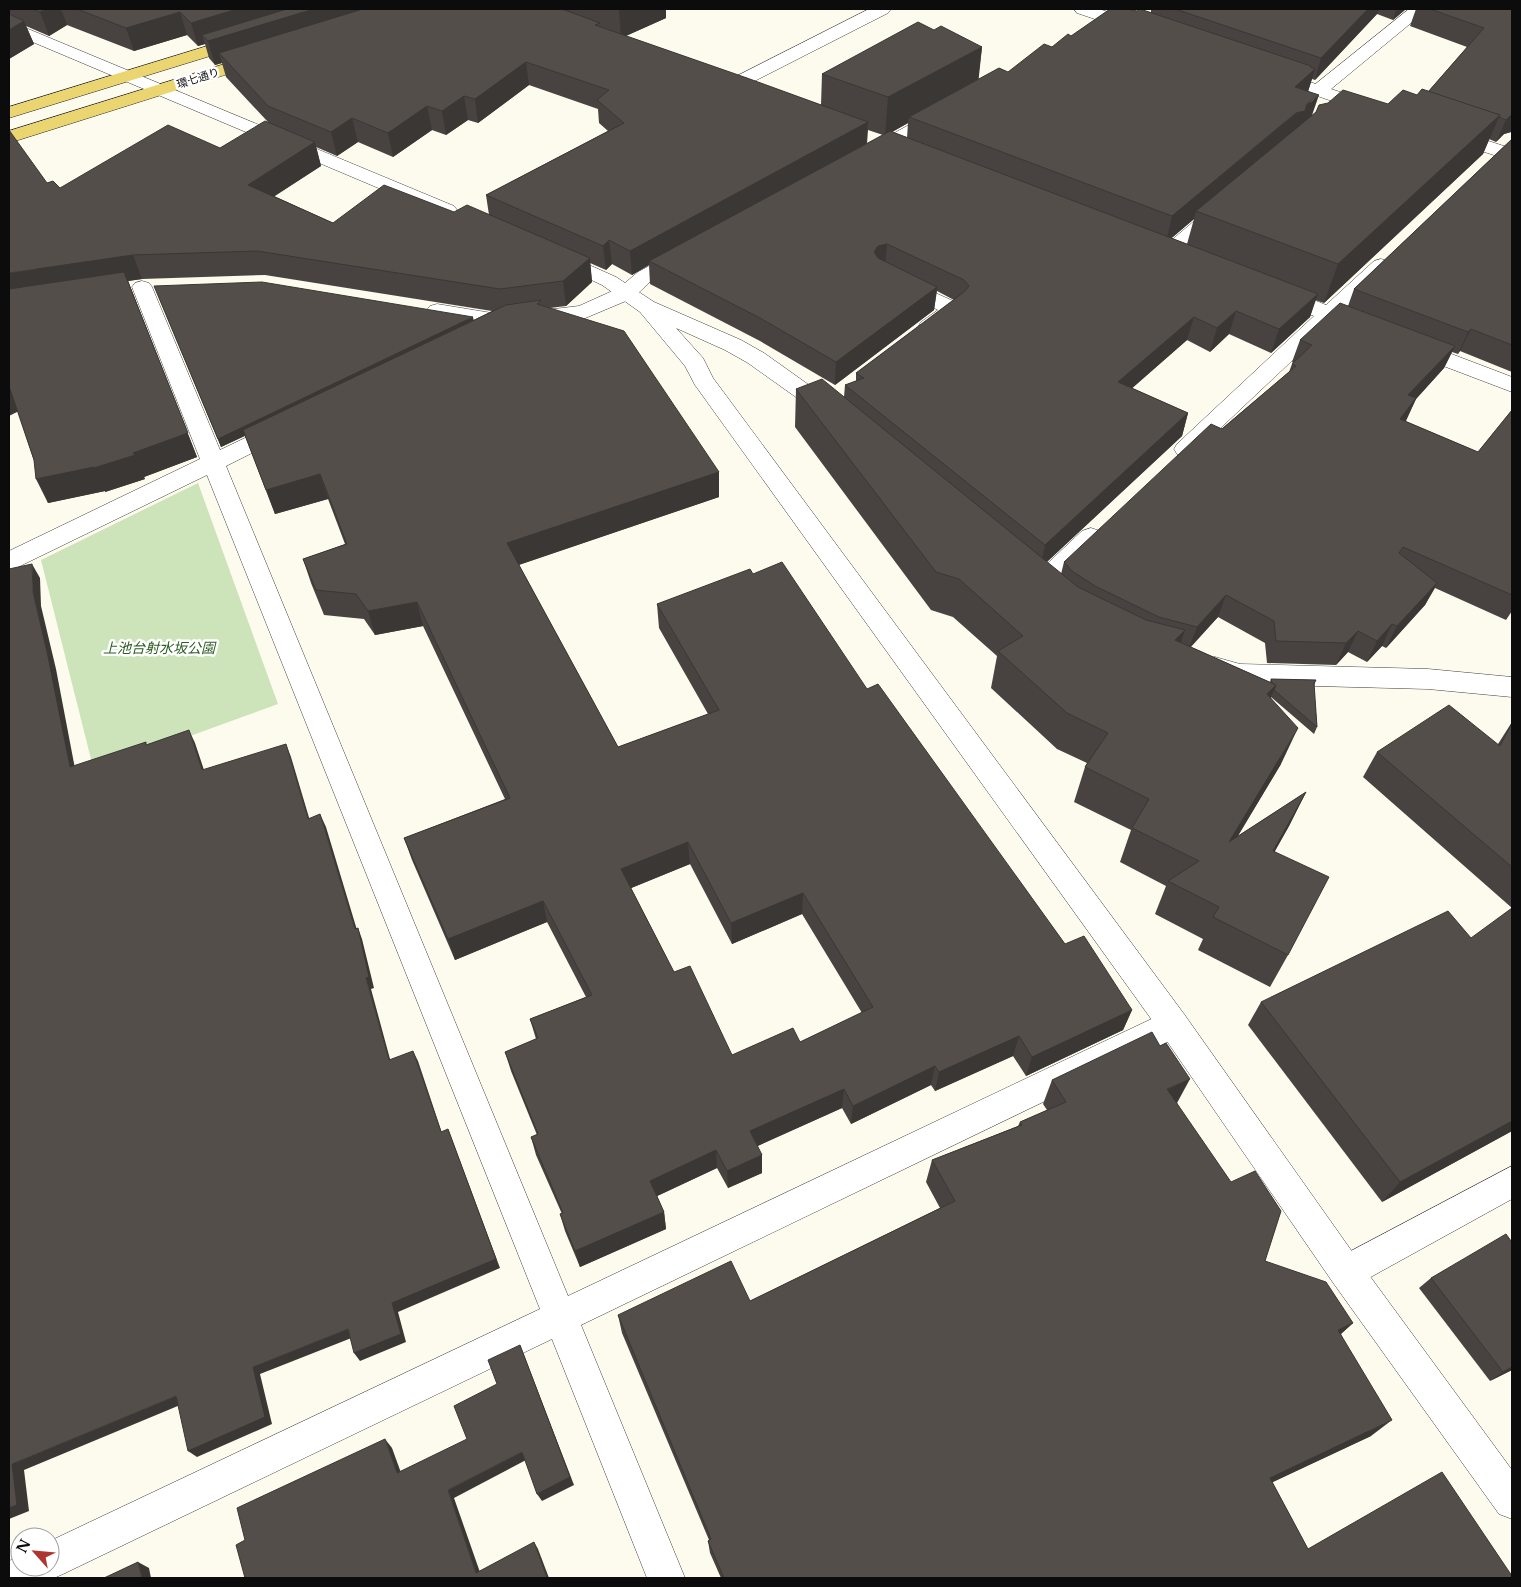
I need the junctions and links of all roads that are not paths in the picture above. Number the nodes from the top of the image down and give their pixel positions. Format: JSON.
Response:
{"nodes":[{"id":1,"x":882,"y":9,"type":"edge"},
{"id":2,"x":1083,"y":9,"type":"edge"},
{"id":3,"x":1132,"y":9,"type":"edge"},
{"id":4,"x":1419,"y":9,"type":"edge"},
{"id":5,"x":1113,"y":19,"type":"junction"},
{"id":6,"x":9,"y":26,"type":"edge"},
{"id":7,"x":1095,"y":29,"type":"edge"},
{"id":8,"x":1149,"y":32,"type":"edge"},
{"id":9,"x":261,"y":34,"type":"edge"},
{"id":10,"x":273,"y":54,"type":"edge"},
{"id":11,"x":1257,"y":69,"type":"edge"},
{"id":12,"x":128,"y":76,"type":"junction"},
{"id":13,"x":712,"y":81,"type":"edge"},
{"id":14,"x":730,"y":87,"type":"junction"},
{"id":15,"x":161,"y":90,"type":"junction"},
{"id":16,"x":1319,"y":90,"type":"junction"},
{"id":17,"x":748,"y":94,"type":"edge"},
{"id":18,"x":956,"y":106,"type":"edge"},
{"id":19,"x":9,"y":113,"type":"edge"},
{"id":20,"x":1386,"y":114,"type":"edge"},
{"id":21,"x":1432,"y":129,"type":"edge"},
{"id":22,"x":9,"y":137,"type":"edge"},
{"id":23,"x":878,"y":141,"type":"junction"},
{"id":24,"x":1508,"y":149,"type":"edge"},
{"id":25,"x":914,"y":155,"type":"edge"},
{"id":26,"x":850,"y":165,"type":"edge"},
{"id":27,"x":1483,"y":168,"type":"edge"},
{"id":28,"x":1236,"y":196,"type":"edge"},
{"id":29,"x":468,"y":219,"type":"edge"},
{"id":30,"x":696,"y":248,"type":"edge"},
{"id":31,"x":1399,"y":248,"type":"edge"},
{"id":32,"x":541,"y":249,"type":"edge"},
{"id":33,"x":1168,"y":253,"type":"edge"},
{"id":34,"x":884,"y":275,"type":"edge"},
{"id":35,"x":142,"y":287,"type":"edge"},
{"id":36,"x":1257,"y":287,"type":"edge"},
{"id":37,"x":636,"y":300,"type":"junction"},
{"id":38,"x":418,"y":308,"type":"edge"},
{"id":39,"x":1329,"y":314,"type":"junction"},
{"id":40,"x":504,"y":322,"type":"junction"},
{"id":41,"x":474,"y":337,"type":"edge"},
{"id":42,"x":915,"y":337,"type":"edge"},
{"id":43,"x":1512,"y":385,"type":"edge"},
{"id":44,"x":303,"y":419,"type":"edge"},
{"id":45,"x":846,"y":424,"type":"edge"},
{"id":46,"x":213,"y":462,"type":"junction"},
{"id":47,"x":1170,"y":463,"type":"edge"},
{"id":48,"x":1106,"y":524,"type":"edge"},
{"id":49,"x":9,"y":561,"type":"edge"},
{"id":50,"x":1041,"y":585,"type":"edge"},
{"id":51,"x":1196,"y":662,"type":"edge"},
{"id":52,"x":1512,"y":687,"type":"edge"},
{"id":53,"x":1173,"y":1024,"type":"junction"},
{"id":54,"x":1512,"y":1182,"type":"edge"},
{"id":55,"x":1346,"y":1272,"type":"junction"},
{"id":56,"x":560,"y":1316,"type":"junction"},
{"id":57,"x":1512,"y":1501,"type":"edge"},
{"id":58,"x":60,"y":1557,"type":"edge"},
{"id":59,"x":666,"y":1578,"type":"edge"}],
"edges":[{"from":1,"to":14,"type":"street"},
{"from":2,"to":5,"type":"street"},
{"from":3,"to":5,"type":"street"},
{"from":4,"to":16,"type":"street"},
{"from":5,"to":7,"type":"street"},
{"from":5,"to":8,"type":"street"},
{"from":6,"to":12,"type":"street"},
{"from":9,"to":12,"type":"main road","name":"環七通り"},
{"from":10,"to":15,"type":"main road","name":"環七通り"},
{"from":11,"to":16,"type":"street"},
{"from":12,"to":15,"type":"street"},
{"from":12,"to":19,"type":"main road","name":"環七通り"},
{"from":13,"to":14,"type":"street"},
{"from":14,"to":17,"type":"street"},
{"from":15,"to":22,"type":"main road","name":"環七通り"},
{"from":15,"to":29,"type":"street"},
{"from":16,"to":20,"type":"street"},
{"from":18,"to":23,"type":"street"},
{"from":21,"to":24,"type":"street"},
{"from":23,"to":25,"type":"street"},
{"from":23,"to":26,"type":"street"},
{"from":24,"to":27,"type":"street"},
{"from":28,"to":33,"type":"street"},
{"from":30,"to":37,"type":"street"},
{"from":31,"to":39,"type":"street"},
{"from":32,"to":37,"type":"street"},
{"from":34,"to":42,"type":"street"},
{"from":35,"to":46,"type":"street"},
{"from":36,"to":39,"type":"street"},
{"from":37,"to":40,"type":"street"},
{"from":37,"to":45,"type":"street"},
{"from":37,"to":53,"type":"street"},
{"from":38,"to":40,"type":"street"},
{"from":39,"to":43,"type":"street"},
{"from":39,"to":47,"type":"street"},
{"from":40,"to":41,"type":"street"},
{"from":44,"to":46,"type":"street"},
{"from":46,"to":49,"type":"street"},
{"from":46,"to":56,"type":"street"},
{"from":48,"to":50,"type":"street"},
{"from":51,"to":52,"type":"street"},
{"from":53,"to":55,"type":"street"},
{"from":53,"to":56,"type":"street"},
{"from":54,"to":55,"type":"street"},
{"from":55,"to":57,"type":"street"},
{"from":56,"to":58,"type":"street"},
{"from":56,"to":59,"type":"street"}]}
